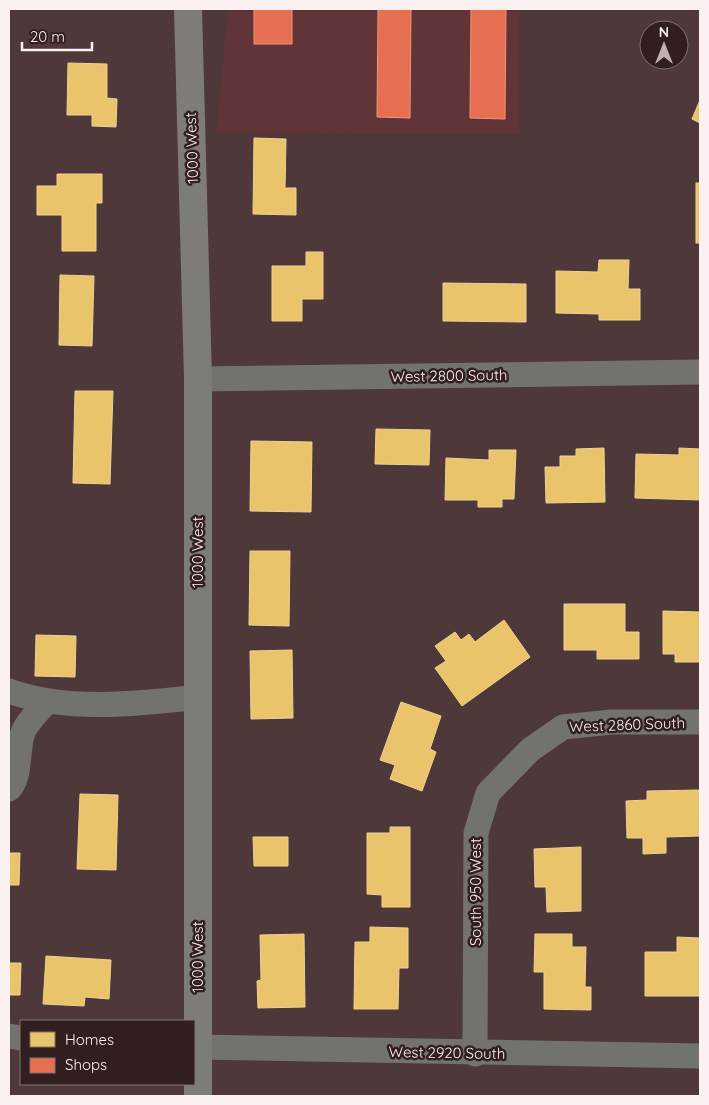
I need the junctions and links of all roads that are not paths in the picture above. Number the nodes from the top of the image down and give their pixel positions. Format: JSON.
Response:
{"nodes":[{"id":1,"x":188,"y":9,"type":"edge"},
{"id":2,"x":700,"y":372,"type":"edge"},
{"id":3,"x":198,"y":379,"type":"junction"},
{"id":4,"x":9,"y":691,"type":"edge"},
{"id":5,"x":198,"y":697,"type":"junction"},
{"id":6,"x":46,"y":702,"type":"junction"},
{"id":7,"x":700,"y":722,"type":"edge"},
{"id":8,"x":530,"y":750,"type":"joint"},
{"id":9,"x":9,"y":789,"type":"edge"},
{"id":10,"x":196,"y":1047,"type":"edge"},
{"id":11,"x":476,"y":1054,"type":"junction"},
{"id":12,"x":700,"y":1056,"type":"edge"},
{"id":13,"x":198,"y":1096,"type":"edge"}],
"edges":[{"from":1,"to":3,"type":"main road","name":"1000 West"},
{"from":2,"to":3,"type":"street","name":"West 2800 South"},
{"from":3,"to":5,"type":"main road","name":"1000 West"},
{"from":4,"to":6,"type":"street"},
{"from":5,"to":6,"type":"street"},
{"from":5,"to":10,"type":"main road","name":"1000 West"},
{"from":6,"to":9,"type":"street"},
{"from":7,"to":8,"type":"street","name":"West 2860 South"},
{"from":8,"to":11,"type":"street","name":"South 950 West"},
{"from":10,"to":11,"type":"street","name":"West 2920 South"},
{"from":10,"to":13,"type":"main road","name":"1000 West"},
{"from":11,"to":12,"type":"street","name":"West 2920 South"}]}
